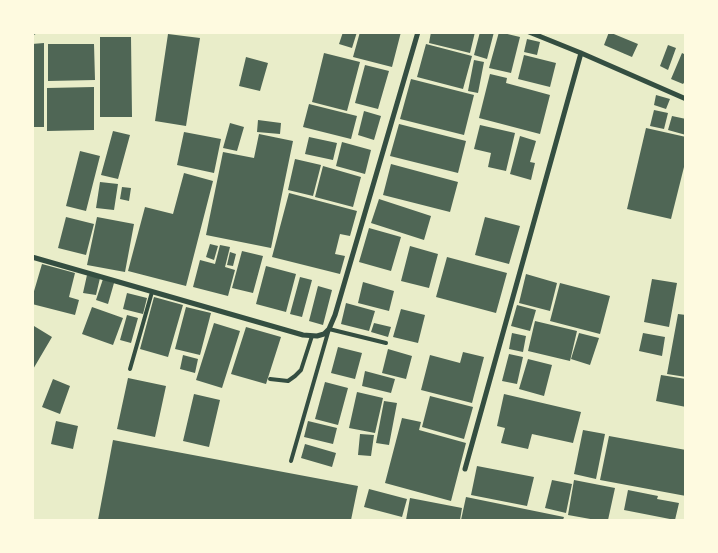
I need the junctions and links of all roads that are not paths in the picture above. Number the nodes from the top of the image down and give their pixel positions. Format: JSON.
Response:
{"nodes":[{"id":1,"x":418,"y":32,"type":"edge"},
{"id":2,"x":529,"y":32,"type":"edge"},
{"id":3,"x":581,"y":53,"type":"junction"},
{"id":4,"x":686,"y":99,"type":"edge"},
{"id":5,"x":32,"y":257,"type":"edge"},
{"id":6,"x":152,"y":292,"type":"junction"},
{"id":7,"x":329,"y":329,"type":"junction"},
{"id":8,"x":312,"y":336,"type":"junction"},
{"id":9,"x":386,"y":343,"type":"dead end"},
{"id":10,"x":130,"y":369,"type":"dead end"},
{"id":11,"x":270,"y":379,"type":"dead end"},
{"id":12,"x":291,"y":461,"type":"dead end"},
{"id":13,"x":465,"y":469,"type":"dead end"}],
"edges":[{"from":1,"to":7,"type":"street"},
{"from":2,"to":3,"type":"street"},
{"from":3,"to":4,"type":"street"},
{"from":3,"to":13,"type":"street"},
{"from":5,"to":6,"type":"street"},
{"from":6,"to":8,"type":"street"},
{"from":6,"to":10,"type":"lane"},
{"from":7,"to":8,"type":"street"},
{"from":7,"to":9,"type":"lane"},
{"from":7,"to":12,"type":"lane"},
{"from":8,"to":11,"type":"lane"}]}
